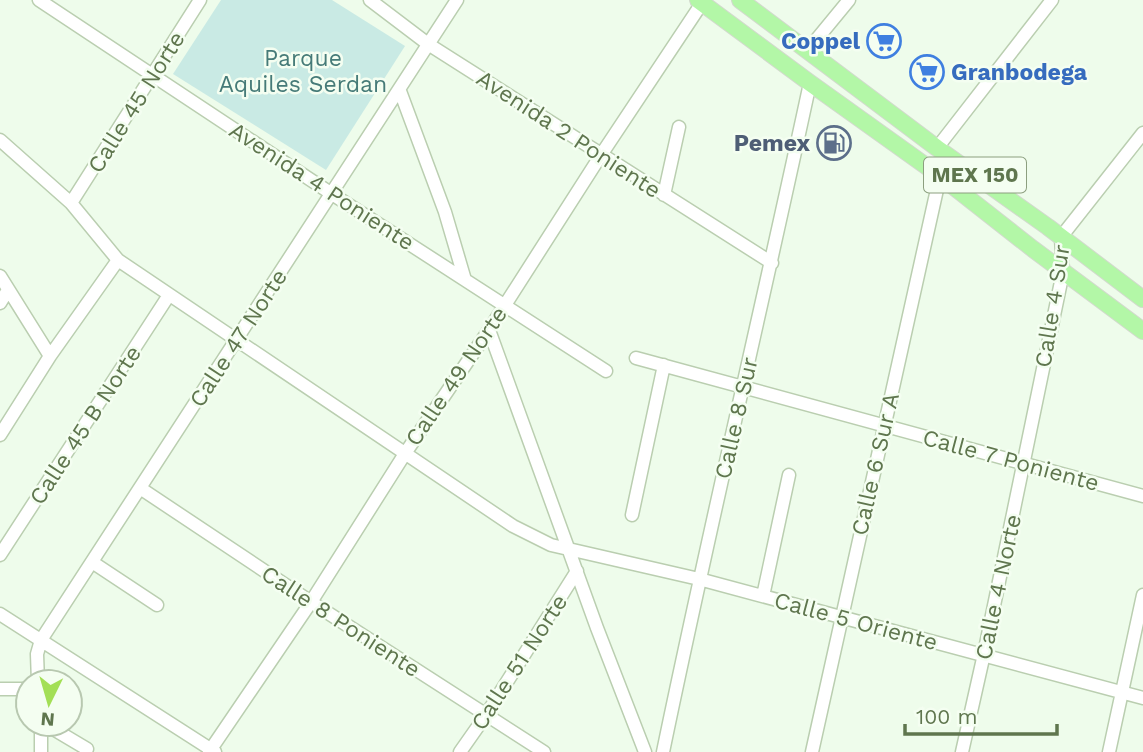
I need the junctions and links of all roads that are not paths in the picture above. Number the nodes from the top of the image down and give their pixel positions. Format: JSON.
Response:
{"nodes":[{"id":1,"x":39,"y":0,"type":"edge"},
{"id":2,"x":200,"y":0,"type":"edge"},
{"id":3,"x":370,"y":0,"type":"edge"},
{"id":4,"x":457,"y":0,"type":"edge"},
{"id":5,"x":740,"y":0,"type":"edge"},
{"id":6,"x":849,"y":0,"type":"edge"},
{"id":7,"x":1052,"y":0,"type":"edge"},
{"id":8,"x":701,"y":1,"type":"edge"},
{"id":9,"x":428,"y":44,"type":"junction"},
{"id":10,"x":807,"y":51,"type":"junction"},
{"id":11,"x":153,"y":75,"type":"junction"},
{"id":12,"x":810,"y":83,"type":"junction"},
{"id":13,"x":400,"y":91,"type":"junction"},
{"id":14,"x":679,"y":127,"type":"dead end"},
{"id":15,"x":1143,"y":133,"type":"edge"},
{"id":16,"x":0,"y":140,"type":"edge"},
{"id":17,"x":937,"y":148,"type":"junction"},
{"id":18,"x":601,"y":155,"type":"junction"},
{"id":19,"x":940,"y":176,"type":"junction"},
{"id":20,"x":332,"y":194,"type":"junction"},
{"id":21,"x":664,"y":195,"type":"junction"},
{"id":22,"x":71,"y":203,"type":"junction"},
{"id":23,"x":1061,"y":237,"type":"junction"},
{"id":24,"x":118,"y":260,"type":"junction"},
{"id":25,"x":772,"y":263,"type":"junction"},
{"id":26,"x":1063,"y":272,"type":"junction"},
{"id":27,"x":0,"y":275,"type":"edge"},
{"id":28,"x":466,"y":279,"type":"junction"},
{"id":29,"x":8,"y":290,"type":"junction"},
{"id":30,"x":169,"y":295,"type":"junction"},
{"id":31,"x":1143,"y":299,"type":"edge"},
{"id":32,"x":0,"y":303,"type":"edge"},
{"id":33,"x":504,"y":305,"type":"junction"},
{"id":34,"x":489,"y":330,"type":"junction"},
{"id":35,"x":1143,"y":331,"type":"edge"},
{"id":36,"x":236,"y":341,"type":"junction"},
{"id":37,"x":51,"y":356,"type":"junction"},
{"id":38,"x":636,"y":358,"type":"dead end"},
{"id":39,"x":664,"y":365,"type":"junction"},
{"id":40,"x":606,"y":371,"type":"dead end"},
{"id":41,"x":743,"y":386,"type":"junction"},
{"id":42,"x":884,"y":426,"type":"junction"},
{"id":43,"x":0,"y":435,"type":"edge"},
{"id":44,"x":406,"y":452,"type":"junction"},
{"id":45,"x":1023,"y":464,"type":"junction"},
{"id":46,"x":789,"y":475,"type":"dead end"},
{"id":47,"x":140,"y":488,"type":"junction"},
{"id":48,"x":1143,"y":496,"type":"edge"},
{"id":49,"x":632,"y":515,"type":"dead end"},
{"id":50,"x":569,"y":549,"type":"junction"},
{"id":51,"x":0,"y":555,"type":"edge"},
{"id":52,"x":92,"y":562,"type":"junction"},
{"id":53,"x":577,"y":571,"type":"junction"},
{"id":54,"x":699,"y":579,"type":"junction"},
{"id":55,"x":1143,"y":595,"type":"edge"},
{"id":56,"x":763,"y":596,"type":"junction"},
{"id":57,"x":311,"y":601,"type":"junction"},
{"id":58,"x":157,"y":605,"type":"dead end"},
{"id":59,"x":0,"y":614,"type":"edge"},
{"id":60,"x":841,"y":618,"type":"junction"},
{"id":61,"x":41,"y":640,"type":"junction"},
{"id":62,"x":984,"y":654,"type":"junction"},
{"id":63,"x":38,"y":668,"type":"edge"},
{"id":64,"x":1122,"y":692,"type":"junction"},
{"id":65,"x":1143,"y":698,"type":"edge"},
{"id":66,"x":486,"y":715,"type":"junction"},
{"id":67,"x":68,"y":738,"type":"edge"},
{"id":68,"x":87,"y":749,"type":"dead end"},
{"id":69,"x":211,"y":751,"type":"edge"},
{"id":70,"x":460,"y":752,"type":"edge"},
{"id":71,"x":544,"y":752,"type":"edge"},
{"id":72,"x":645,"y":752,"type":"edge"},
{"id":73,"x":663,"y":752,"type":"edge"},
{"id":74,"x":811,"y":752,"type":"edge"},
{"id":75,"x":962,"y":752,"type":"edge"},
{"id":76,"x":1109,"y":752,"type":"edge"}],
"edges":[{"from":1,"to":11,"type":"street","name":"Avenida 4 Poniente"},
{"from":2,"to":11,"type":"street","name":"Calle 45 Norte"},
{"from":3,"to":9,"type":"street","name":"Avenida 2 Poniente"},
{"from":4,"to":9,"type":"street","name":"Calle 47 Norte"},
{"from":5,"to":10,"type":"main road","number":"MEX 150"},
{"from":6,"to":10,"type":"street"},
{"from":7,"to":17,"type":"street"},
{"from":8,"to":12,"type":"main road","number":"MEX 150"},
{"from":8,"to":18,"type":"street","name":"Calle 49 Norte"},
{"from":9,"to":13,"type":"street","name":"Calle 47 Norte"},
{"from":9,"to":18,"type":"street","name":"Avenida 2 Poniente"},
{"from":10,"to":17,"type":"main road","number":"MEX 150"},
{"from":11,"to":20,"type":"street","name":"Avenida 4 Poniente"},
{"from":11,"to":22,"type":"street","name":"Calle 45 Norte"},
{"from":12,"to":19,"type":"main road","number":"MEX 150"},
{"from":12,"to":25,"type":"street","name":"Calle 8 Sur"},
{"from":13,"to":20,"type":"street","name":"Calle 47 Norte"},
{"from":13,"to":28,"type":"street"},
{"from":14,"to":21,"type":"street"},
{"from":15,"to":23,"type":"street","name":"Calle 4 Sur"},
{"from":16,"to":22,"type":"street","name":"Calle 5 Oriente"},
{"from":17,"to":23,"type":"main road","number":"MEX 150"},
{"from":18,"to":21,"type":"street","name":"Avenida 2 Poniente"},
{"from":18,"to":33,"type":"street","name":"Calle 49 Norte"},
{"from":19,"to":26,"type":"main road","number":"MEX 150"},
{"from":19,"to":42,"type":"street","name":"Calle 6 Sur A"},
{"from":20,"to":28,"type":"street","name":"Avenida 4 Poniente"},
{"from":20,"to":36,"type":"street","name":"Calle 47 Norte"},
{"from":21,"to":25,"type":"street","name":"Avenida 2 Poniente"},
{"from":22,"to":24,"type":"street","name":"Calle 5 Oriente"},
{"from":23,"to":26,"type":"street","name":"Calle 4 Sur"},
{"from":23,"to":31,"type":"main road","number":"MEX 150"},
{"from":24,"to":30,"type":"street","name":"Calle 5 Oriente"},
{"from":24,"to":37,"type":"street"},
{"from":25,"to":41,"type":"street","name":"Calle 8 Sur"},
{"from":26,"to":35,"type":"main road","number":"MEX 150"},
{"from":26,"to":45,"type":"street","name":"Calle 4 Sur"},
{"from":27,"to":29,"type":"street"},
{"from":28,"to":33,"type":"street","name":"Avenida 4 Poniente"},
{"from":29,"to":32,"type":"street"},
{"from":29,"to":37,"type":"street"},
{"from":30,"to":36,"type":"street","name":"Calle 5 Oriente"},
{"from":30,"to":51,"type":"street","name":"Calle 45 B Norte"},
{"from":33,"to":34,"type":"street","name":"Calle 49 Norte"},
{"from":33,"to":40,"type":"street","name":"Avenida 4 Poniente"},
{"from":34,"to":44,"type":"street","name":"Calle 49 Norte"},
{"from":34,"to":50,"type":"street"},
{"from":36,"to":44,"type":"street","name":"Calle 5 Oriente"},
{"from":36,"to":47,"type":"street","name":"Calle 47 Norte"},
{"from":37,"to":43,"type":"street"},
{"from":38,"to":39,"type":"street","name":"Calle 7 Poniente"},
{"from":39,"to":41,"type":"street","name":"Calle 7 Poniente"},
{"from":39,"to":49,"type":"street"},
{"from":41,"to":42,"type":"street","name":"Calle 7 Poniente"},
{"from":41,"to":54,"type":"street","name":"Calle 8 Sur"},
{"from":42,"to":45,"type":"street","name":"Calle 7 Poniente"},
{"from":42,"to":60,"type":"street","name":"Calle 6 Sur A"},
{"from":44,"to":50,"type":"street","name":"Calle 5 Oriente"},
{"from":44,"to":57,"type":"street","name":"Calle 49 Norte"},
{"from":45,"to":48,"type":"street","name":"Calle 7 Poniente"},
{"from":45,"to":62,"type":"street","name":"Calle 4 Norte"},
{"from":46,"to":56,"type":"street"},
{"from":47,"to":52,"type":"street","name":"Calle 47 Norte"},
{"from":47,"to":57,"type":"street","name":"Calle 8 Poniente"},
{"from":50,"to":53,"type":"street"},
{"from":50,"to":54,"type":"street","name":"Calle 5 Oriente"},
{"from":52,"to":58,"type":"street"},
{"from":52,"to":61,"type":"street","name":"Calle 47 Norte"},
{"from":53,"to":66,"type":"street","name":"Calle 51 Norte"},
{"from":53,"to":72,"type":"street"},
{"from":54,"to":56,"type":"street","name":"Calle 5 Oriente"},
{"from":54,"to":73,"type":"street","name":"Calle 8 Sur"},
{"from":55,"to":64,"type":"street"},
{"from":56,"to":60,"type":"street","name":"Calle 5 Oriente"},
{"from":57,"to":66,"type":"street","name":"Calle 8 Poniente"},
{"from":57,"to":69,"type":"street","name":"Calle 49 Norte"},
{"from":59,"to":61,"type":"street"},
{"from":60,"to":62,"type":"street","name":"Calle 5 Oriente"},
{"from":60,"to":74,"type":"street","name":"Calle 6 Sur A"},
{"from":61,"to":63,"type":"street","name":"Calle 47 Norte"},
{"from":61,"to":69,"type":"street"},
{"from":62,"to":64,"type":"street","name":"Calle 5 Oriente"},
{"from":62,"to":75,"type":"street","name":"Calle 4 Norte"},
{"from":64,"to":65,"type":"street","name":"Calle 5 Oriente"},
{"from":64,"to":76,"type":"street"},
{"from":66,"to":70,"type":"street","name":"Calle 51 Norte"},
{"from":66,"to":71,"type":"street","name":"Calle 8 Poniente"},
{"from":67,"to":68,"type":"street"}]}
